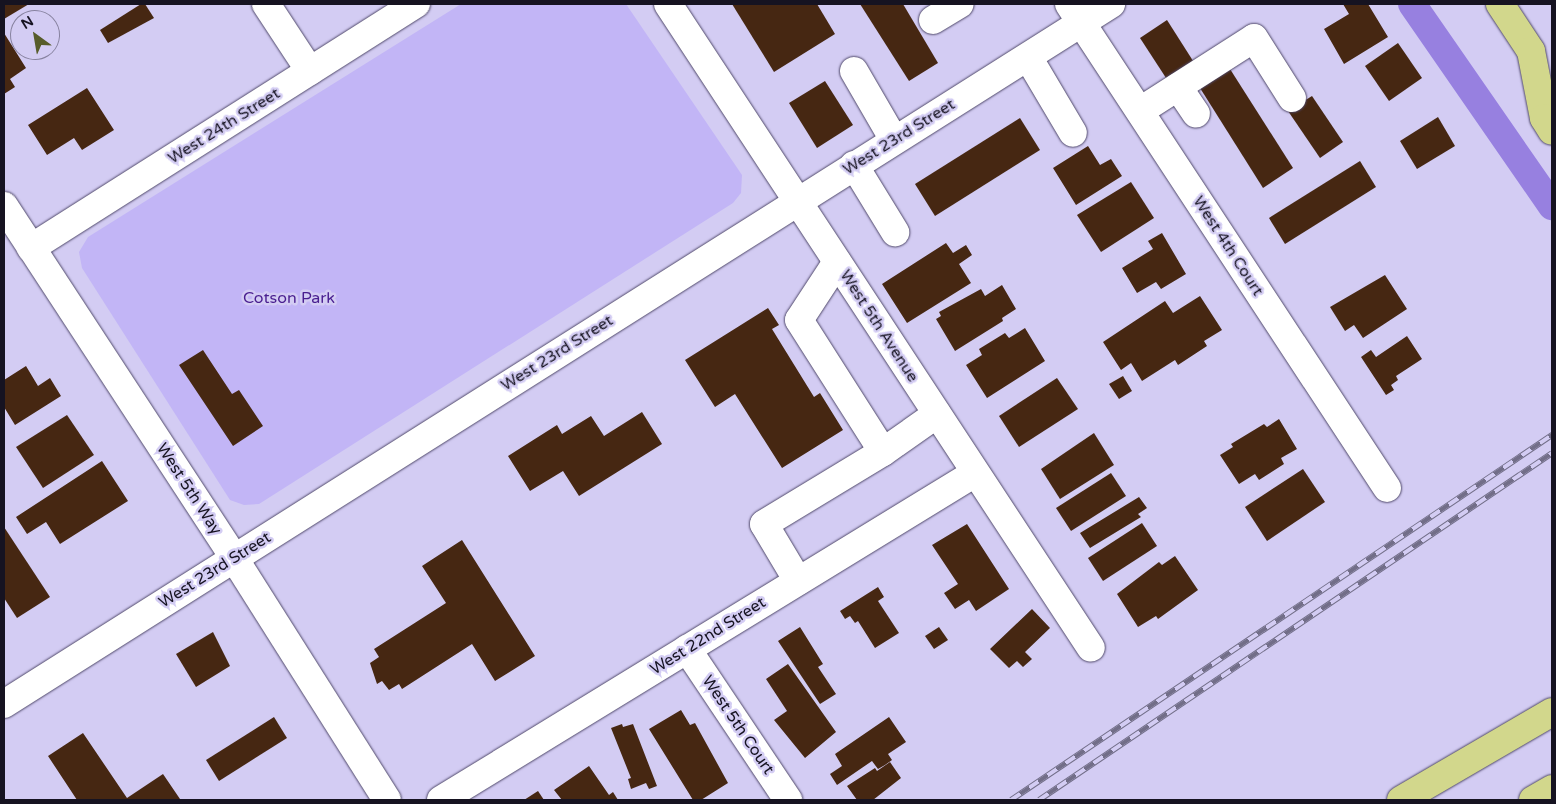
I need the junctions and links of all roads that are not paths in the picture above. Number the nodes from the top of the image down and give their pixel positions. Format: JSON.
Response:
{"nodes":[{"id":1,"x":266,"y":4,"type":"edge"},
{"id":2,"x":416,"y":4,"type":"edge"},
{"id":3,"x":668,"y":4,"type":"edge"},
{"id":4,"x":960,"y":4,"type":"edge"},
{"id":5,"x":1111,"y":4,"type":"edge"},
{"id":6,"x":1500,"y":4,"type":"edge"},
{"id":7,"x":1076,"y":13,"type":"edge"},
{"id":8,"x":933,"y":20,"type":"dead end"},
{"id":9,"x":1028,"y":57,"type":"junction"},
{"id":10,"x":1542,"y":58,"type":"edge"},
{"id":11,"x":310,"y":71,"type":"junction"},
{"id":12,"x":854,"y":71,"type":"dead end"},
{"id":13,"x":1178,"y":87,"type":"junction"},
{"id":14,"x":1292,"y":98,"type":"dead end"},
{"id":15,"x":1140,"y":111,"type":"junction"},
{"id":16,"x":1196,"y":114,"type":"dead end"},
{"id":17,"x":1552,"y":131,"type":"edge"},
{"id":18,"x":1073,"y":133,"type":"dead end"},
{"id":19,"x":894,"y":140,"type":"junction"},
{"id":20,"x":854,"y":165,"type":"junction"},
{"id":21,"x":797,"y":201,"type":"junction"},
{"id":22,"x":4,"y":206,"type":"edge"},
{"id":23,"x":895,"y":232,"type":"dead end"},
{"id":24,"x":32,"y":248,"type":"junction"},
{"id":25,"x":837,"y":262,"type":"junction"},
{"id":26,"x":937,"y":414,"type":"junction"},
{"id":27,"x":883,"y":452,"type":"junction"},
{"id":28,"x":975,"y":473,"type":"junction"},
{"id":29,"x":1388,"y":488,"type":"dead end"},
{"id":30,"x":234,"y":558,"type":"junction"},
{"id":31,"x":798,"y":581,"type":"junction"},
{"id":32,"x":1091,"y":648,"type":"dead end"},
{"id":33,"x":687,"y":649,"type":"junction"},
{"id":34,"x":4,"y":704,"type":"edge"},
{"id":35,"x":1552,"y":712,"type":"edge"},
{"id":36,"x":1552,"y":789,"type":"edge"},
{"id":37,"x":387,"y":800,"type":"edge"},
{"id":38,"x":441,"y":800,"type":"edge"},
{"id":39,"x":788,"y":800,"type":"edge"},
{"id":40,"x":1401,"y":800,"type":"edge"},
{"id":41,"x":1533,"y":800,"type":"edge"}],
"edges":[{"from":1,"to":11,"type":"street"},
{"from":2,"to":11,"type":"street","name":"West 24th Street"},
{"from":3,"to":21,"type":"street","name":"West 5th Avenue"},
{"from":4,"to":8,"type":"street"},
{"from":5,"to":7,"type":"street","name":"West 23rd Street"},
{"from":6,"to":10,"type":"main road"},
{"from":7,"to":9,"type":"street","name":"West 23rd Street"},
{"from":7,"to":15,"type":"street","name":"West 4th Court"},
{"from":9,"to":18,"type":"street"},
{"from":9,"to":19,"type":"street","name":"West 23rd Street"},
{"from":10,"to":17,"type":"main road"},
{"from":11,"to":24,"type":"street","name":"West 24th Street"},
{"from":12,"to":19,"type":"street"},
{"from":13,"to":14,"type":"street"},
{"from":13,"to":15,"type":"street"},
{"from":13,"to":16,"type":"street"},
{"from":15,"to":29,"type":"street","name":"West 4th Court"},
{"from":19,"to":20,"type":"street","name":"West 23rd Street"},
{"from":20,"to":21,"type":"street","name":"West 23rd Street"},
{"from":20,"to":23,"type":"street"},
{"from":21,"to":25,"type":"street","name":"West 5th Avenue"},
{"from":21,"to":30,"type":"street","name":"West 23rd Street"},
{"from":22,"to":24,"type":"street","name":"West 5th Way"},
{"from":24,"to":30,"type":"street","name":"West 5th Way"},
{"from":25,"to":26,"type":"street","name":"West 5th Avenue"},
{"from":25,"to":27,"type":"street"},
{"from":26,"to":27,"type":"street"},
{"from":26,"to":28,"type":"street","name":"West 5th Avenue"},
{"from":27,"to":31,"type":"street"},
{"from":28,"to":31,"type":"street","name":"West 22nd Street"},
{"from":28,"to":32,"type":"street","name":"West 5th Avenue"},
{"from":30,"to":34,"type":"street","name":"West 23rd Street"},
{"from":30,"to":37,"type":"street","name":"West 5th Way"},
{"from":31,"to":33,"type":"street","name":"West 22nd Street"},
{"from":33,"to":38,"type":"street","name":"West 22nd Street"},
{"from":33,"to":39,"type":"street","name":"West 5th Court"},
{"from":35,"to":40,"type":"main road"},
{"from":36,"to":41,"type":"main road"}]}
